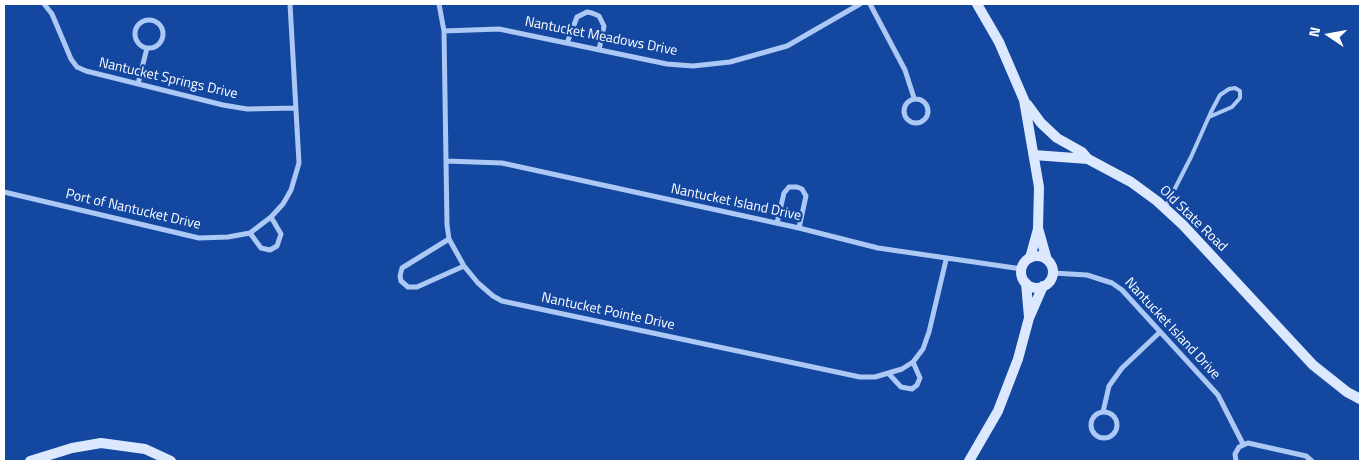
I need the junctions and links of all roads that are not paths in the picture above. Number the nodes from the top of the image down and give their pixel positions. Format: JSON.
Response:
{"nodes":[{"id":1,"x":44,"y":4,"type":"edge"},
{"id":2,"x":290,"y":4,"type":"edge"},
{"id":3,"x":439,"y":4,"type":"edge"},
{"id":4,"x":860,"y":4,"type":"edge"},
{"id":5,"x":870,"y":4,"type":"edge"},
{"id":6,"x":978,"y":4,"type":"edge"},
{"id":7,"x":444,"y":31,"type":"junction"},
{"id":8,"x":567,"y":43,"type":"junction"},
{"id":9,"x":147,"y":48,"type":"junction"},
{"id":10,"x":599,"y":50,"type":"junction"},
{"id":11,"x":138,"y":84,"type":"junction"},
{"id":12,"x":914,"y":98,"type":"junction"},
{"id":13,"x":1024,"y":100,"type":"junction"},
{"id":14,"x":296,"y":108,"type":"junction"},
{"id":15,"x":1209,"y":117,"type":"junction"},
{"id":16,"x":1034,"y":155,"type":"junction"},
{"id":17,"x":1088,"y":159,"type":"junction"},
{"id":18,"x":446,"y":161,"type":"junction"},
{"id":19,"x":4,"y":192,"type":"edge"},
{"id":20,"x":1164,"y":208,"type":"junction"},
{"id":21,"x":270,"y":217,"type":"junction"},
{"id":22,"x":777,"y":223,"type":"junction"},
{"id":23,"x":799,"y":228,"type":"junction"},
{"id":24,"x":1038,"y":228,"type":"junction"},
{"id":25,"x":250,"y":233,"type":"junction"},
{"id":26,"x":449,"y":240,"type":"junction"},
{"id":27,"x":1030,"y":258,"type":"junction"},
{"id":28,"x":946,"y":260,"type":"junction"},
{"id":29,"x":1047,"y":260,"type":"junction"},
{"id":30,"x":464,"y":266,"type":"junction"},
{"id":31,"x":1022,"y":269,"type":"junction"},
{"id":32,"x":1053,"y":273,"type":"junction"},
{"id":33,"x":1026,"y":283,"type":"junction"},
{"id":34,"x":1043,"y":286,"type":"junction"},
{"id":35,"x":1029,"y":318,"type":"junction"},
{"id":36,"x":1160,"y":332,"type":"junction"},
{"id":37,"x":913,"y":362,"type":"junction"},
{"id":38,"x":889,"y":374,"type":"junction"},
{"id":39,"x":1360,"y":399,"type":"edge"},
{"id":40,"x":1103,"y":412,"type":"junction"},
{"id":41,"x":1243,"y":444,"type":"junction"},
{"id":42,"x":30,"y":461,"type":"edge"},
{"id":43,"x":171,"y":461,"type":"edge"},
{"id":44,"x":969,"y":461,"type":"edge"},
{"id":45,"x":1236,"y":461,"type":"edge"},
{"id":46,"x":1312,"y":461,"type":"edge"}],
"edges":[{"from":1,"to":11,"type":"street","name":"Nantucket Springs Drive"},
{"from":2,"to":14,"type":"street","name":"Port of Nantucket Drive"},
{"from":3,"to":7,"type":"street","name":"Nantucket Pointe Drive"},
{"from":4,"to":10,"type":"street","name":"Nantucket Meadows Drive"},
{"from":5,"to":12,"type":"street"},
{"from":6,"to":13,"type":"street"},
{"from":7,"to":8,"type":"street","name":"Nantucket Meadows Drive"},
{"from":7,"to":18,"type":"street","name":"Nantucket Pointe Drive"},
{"from":8,"to":10,"type":"street","name":"Nantucket Meadows Drive"},
{"from":8,"to":10,"type":"street"},
{"from":9,"to":9,"type":"street"},
{"from":9,"to":11,"type":"street"},
{"from":11,"to":14,"type":"street","name":"Nantucket Springs Drive"},
{"from":12,"to":12,"type":"street"},
{"from":13,"to":16,"type":"street"},
{"from":13,"to":17,"type":"street"},
{"from":14,"to":21,"type":"street","name":"Port of Nantucket Drive"},
{"from":15,"to":15,"type":"lane"},
{"from":15,"to":20,"type":"lane"},
{"from":16,"to":17,"type":"street","name":"Old State Road"},
{"from":16,"to":24,"type":"street"},
{"from":17,"to":20,"type":"street","name":"Old State Road"},
{"from":18,"to":22,"type":"street","name":"Nantucket Island Drive"},
{"from":18,"to":26,"type":"street","name":"Nantucket Pointe Drive"},
{"from":19,"to":25,"type":"street","name":"Port of Nantucket Drive"},
{"from":20,"to":39,"type":"street","name":"Old State Road"},
{"from":21,"to":25,"type":"street","name":"Port of Nantucket Drive"},
{"from":21,"to":25,"type":"street"},
{"from":22,"to":23,"type":"street","name":"Nantucket Island Drive"},
{"from":22,"to":23,"type":"street"},
{"from":23,"to":28,"type":"street","name":"Nantucket Island Drive"},
{"from":24,"to":27,"type":"street"},
{"from":24,"to":29,"type":"street"},
{"from":26,"to":30,"type":"street","name":"Nantucket Pointe Drive"},
{"from":26,"to":30,"type":"street"},
{"from":27,"to":29,"type":"street"},
{"from":27,"to":31,"type":"street"},
{"from":28,"to":31,"type":"street","name":"Nantucket Island Drive"},
{"from":28,"to":37,"type":"street"},
{"from":29,"to":32,"type":"street"},
{"from":30,"to":38,"type":"street","name":"Nantucket Pointe Drive"},
{"from":31,"to":33,"type":"street"},
{"from":32,"to":34,"type":"street"},
{"from":32,"to":36,"type":"street","name":"Nantucket Island Drive"},
{"from":33,"to":34,"type":"street"},
{"from":33,"to":35,"type":"street"},
{"from":34,"to":35,"type":"street"},
{"from":35,"to":44,"type":"street"},
{"from":36,"to":40,"type":"street"},
{"from":36,"to":41,"type":"street","name":"Nantucket Island Drive"},
{"from":37,"to":38,"type":"street","name":"Nantucket Pointe Drive"},
{"from":37,"to":38,"type":"street"},
{"from":40,"to":40,"type":"street"},
{"from":41,"to":45,"type":"street"},
{"from":41,"to":46,"type":"street"},
{"from":42,"to":43,"type":"street"}]}
